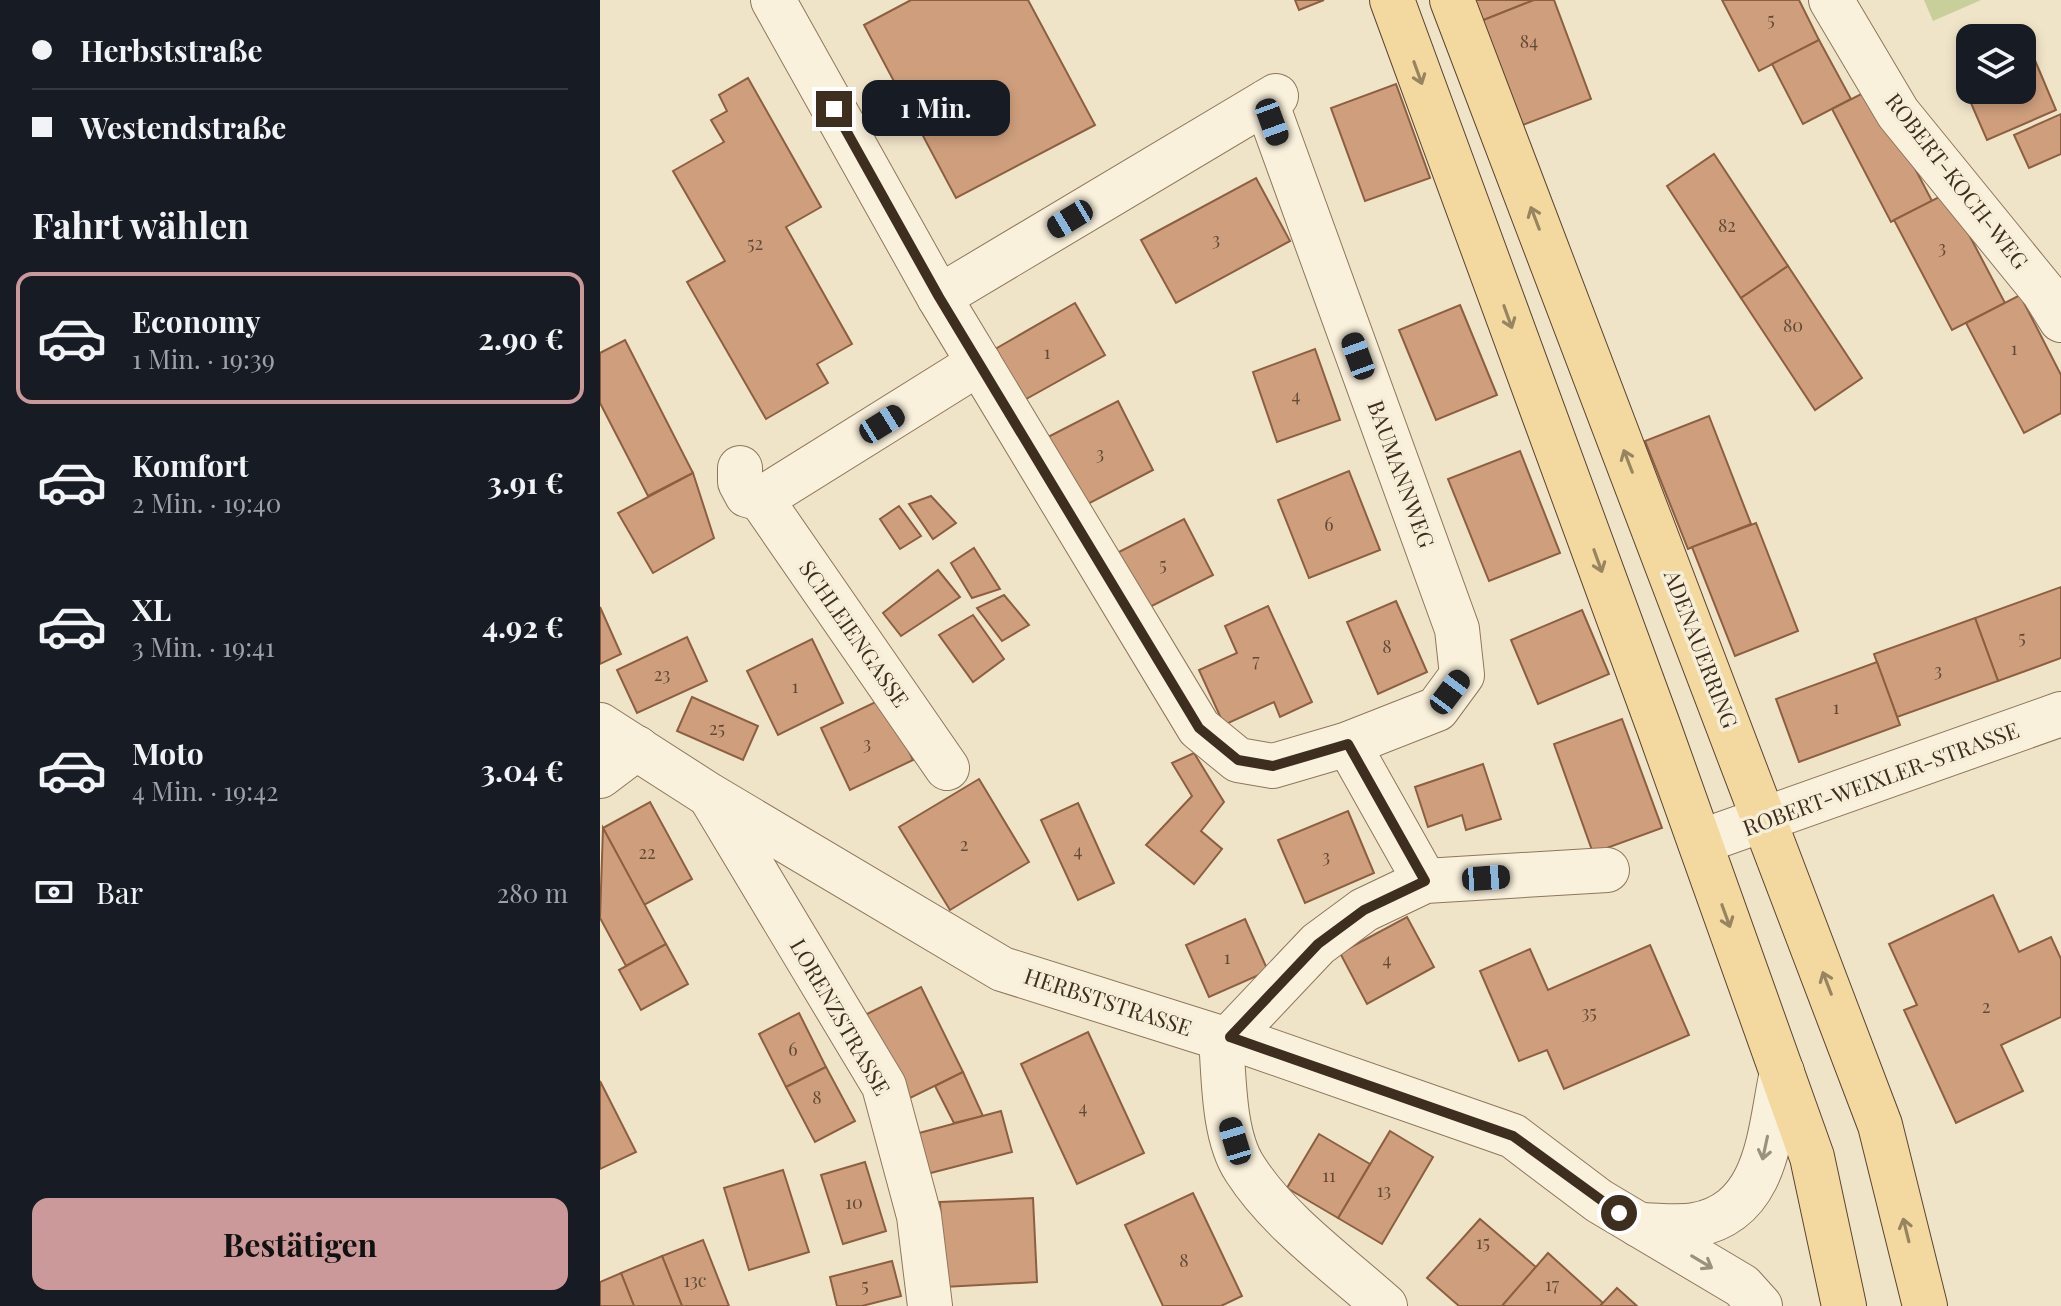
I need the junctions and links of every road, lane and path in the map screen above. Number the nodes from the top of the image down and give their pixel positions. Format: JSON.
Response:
{"nodes":[{"id":1,"x":773,"y":0,"type":"edge"},
{"id":2,"x":1392,"y":0,"type":"edge"},
{"id":3,"x":1452,"y":0,"type":"edge"},
{"id":4,"x":1831,"y":0,"type":"edge"},
{"id":5,"x":939,"y":297,"type":"junction"},
{"id":6,"x":2061,"y":320,"type":"edge"},
{"id":7,"x":979,"y":363,"type":"junction"},
{"id":8,"x":2061,"y":714,"type":"edge"},
{"id":9,"x":600,"y":725,"type":"edge"},
{"id":10,"x":1348,"y":744,"type":"junction"},
{"id":11,"x":637,"y":748,"type":"junction"},
{"id":12,"x":947,"y":768,"type":"dead end"},
{"id":13,"x":600,"y":776,"type":"edge"},
{"id":14,"x":709,"y":795,"type":"junction"},
{"id":15,"x":1766,"y":821,"type":"junction"},
{"id":16,"x":1700,"y":842,"type":"junction"},
{"id":17,"x":1607,"y":870,"type":"dead end"},
{"id":18,"x":1425,"y":881,"type":"junction"},
{"id":19,"x":1226,"y":1037,"type":"junction"},
{"id":20,"x":1782,"y":1072,"type":"junction"},
{"id":21,"x":1639,"y":1225,"type":"junction"},
{"id":22,"x":930,"y":1306,"type":"edge"},
{"id":23,"x":1385,"y":1306,"type":"edge"},
{"id":24,"x":1760,"y":1306,"type":"edge"},
{"id":25,"x":1844,"y":1306,"type":"edge"},
{"id":26,"x":1925,"y":1306,"type":"edge"}],
"edges":[{"from":1,"to":5,"type":"street"},
{"from":2,"to":16,"type":"main road","one_way":true},
{"from":15,"to":3,"type":"main road","name":"ADENAUERRING","one_way":true},
{"from":4,"to":6,"type":"street","name":"ROBERT-KOCH-WEG"},
{"from":5,"to":7,"type":"street"},
{"from":5,"to":10,"type":"street","name":"BAUMANNWEG"},
{"from":7,"to":10,"type":"street","name":"BAUMANNWEG"},
{"from":7,"to":12,"type":"street","name":"SCHLEIENGASSE"},
{"from":8,"to":15,"type":"street","name":"ROBERT-WEIXLER-STRASSE"},
{"from":9,"to":11,"type":"street","name":"HERBSTSTRASSE"},
{"from":10,"to":18,"type":"street"},
{"from":11,"to":13,"type":"street"},
{"from":11,"to":14,"type":"street","name":"HERBSTSTRASSE"},
{"from":14,"to":19,"type":"street","name":"HERBSTSTRASSE"},
{"from":14,"to":22,"type":"street","name":"LORENZSTRASSE"},
{"from":15,"to":16,"type":"street","name":"ROBERT-WEIXLER-STRASSE"},
{"from":26,"to":15,"type":"main road","name":"ADENAUERRING","one_way":true},
{"from":16,"to":20,"type":"main road","one_way":true},
{"from":17,"to":18,"type":"street"},
{"from":18,"to":19,"type":"street"},
{"from":19,"to":21,"type":"street","name":"HERBSTSTRASSE"},
{"from":19,"to":23,"type":"street"},
{"from":20,"to":21,"type":"street","one_way":true},
{"from":20,"to":25,"type":"main road"},
{"from":21,"to":24,"type":"street","name":"HERBSTSTRASSE","one_way":true}]}
